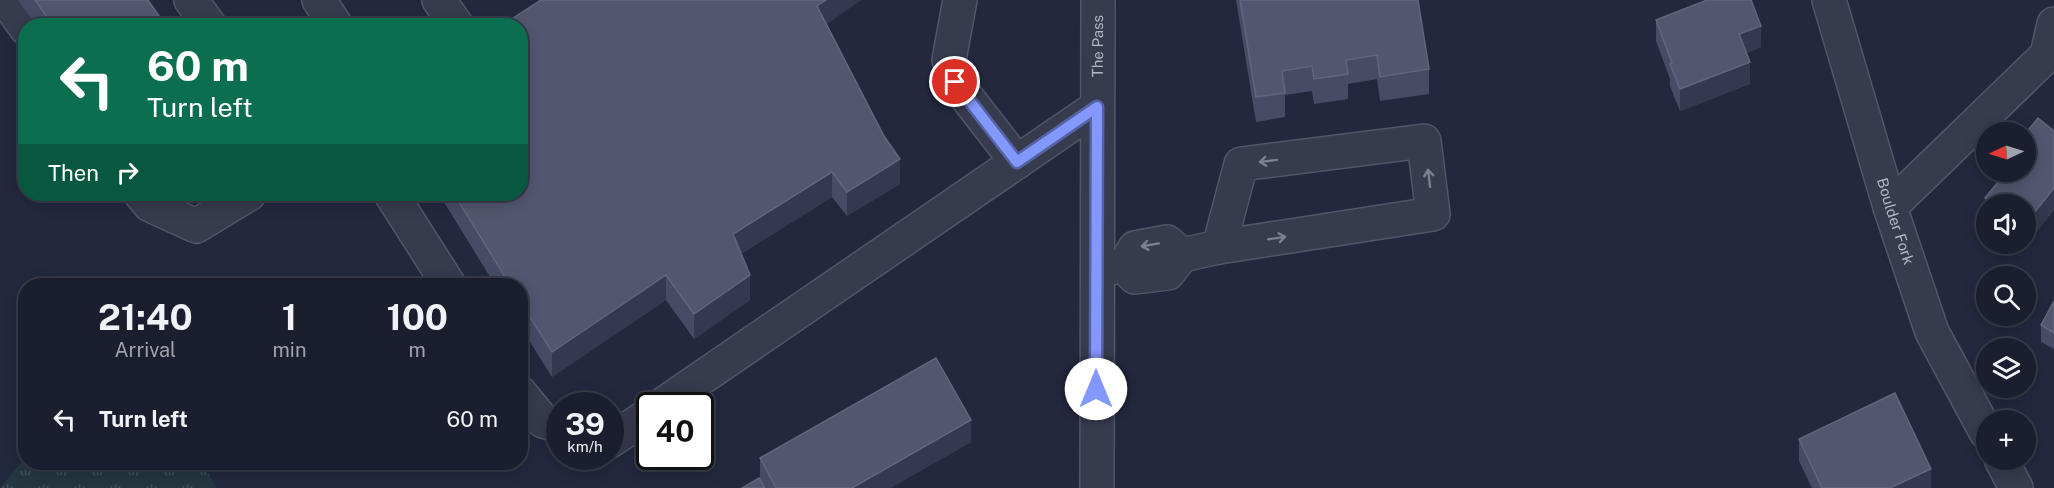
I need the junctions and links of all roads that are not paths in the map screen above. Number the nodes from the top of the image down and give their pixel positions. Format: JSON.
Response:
{"nodes":[{"id":1,"x":6,"y":0,"type":"edge"},
{"id":2,"x":192,"y":0,"type":"edge"},
{"id":3,"x":319,"y":0,"type":"edge"},
{"id":4,"x":439,"y":0,"type":"edge"},
{"id":5,"x":960,"y":0,"type":"edge"},
{"id":6,"x":1098,"y":0,"type":"edge"},
{"id":7,"x":1829,"y":0,"type":"edge"},
{"id":8,"x":19,"y":18,"type":"edge"},
{"id":9,"x":204,"y":18,"type":"edge"},
{"id":10,"x":331,"y":18,"type":"edge"},
{"id":11,"x":451,"y":18,"type":"edge"},
{"id":12,"x":2054,"y":24,"type":"edge"},
{"id":13,"x":1097,"y":107,"type":"junction"},
{"id":14,"x":1017,"y":162,"type":"junction"},
{"id":15,"x":146,"y":201,"type":"edge"},
{"id":16,"x":237,"y":201,"type":"edge"},
{"id":17,"x":395,"y":201,"type":"edge"},
{"id":18,"x":1890,"y":207,"type":"junction"},
{"id":19,"x":1219,"y":246,"type":"junction"},
{"id":20,"x":1110,"y":268,"type":"junction"},
{"id":21,"x":445,"y":278,"type":"edge"},
{"id":22,"x":681,"y":392,"type":"edge"},
{"id":23,"x":528,"y":403,"type":"edge"},
{"id":24,"x":1976,"y":413,"type":"edge"},
{"id":25,"x":546,"y":422,"type":"edge"},
{"id":26,"x":2007,"y":470,"type":"edge"},
{"id":27,"x":1097,"y":488,"type":"edge"},
{"id":28,"x":2016,"y":488,"type":"edge"}],
"edges":[{"from":1,"to":8,"type":"street"},
{"from":2,"to":9,"type":"street"},
{"from":3,"to":10,"type":"street"},
{"from":4,"to":11,"type":"street"},
{"from":5,"to":14,"type":"street"},
{"from":6,"to":13,"type":"street","name":"The Pass"},
{"from":7,"to":18,"type":"street","name":"Boulder Fork"},
{"from":12,"to":18,"type":"street"},
{"from":13,"to":14,"type":"street"},
{"from":13,"to":20,"type":"street","name":"The Pass"},
{"from":14,"to":22,"type":"street"},
{"from":15,"to":16,"type":"street"},
{"from":17,"to":21,"type":"street"},
{"from":18,"to":24,"type":"street","name":"Boulder Fork"},
{"from":19,"to":19,"type":"street","one_way":true},
{"from":19,"to":20,"type":"street"},
{"from":20,"to":27,"type":"street","name":"The Pass"},
{"from":23,"to":25,"type":"street"},
{"from":26,"to":28,"type":"street"}]}
